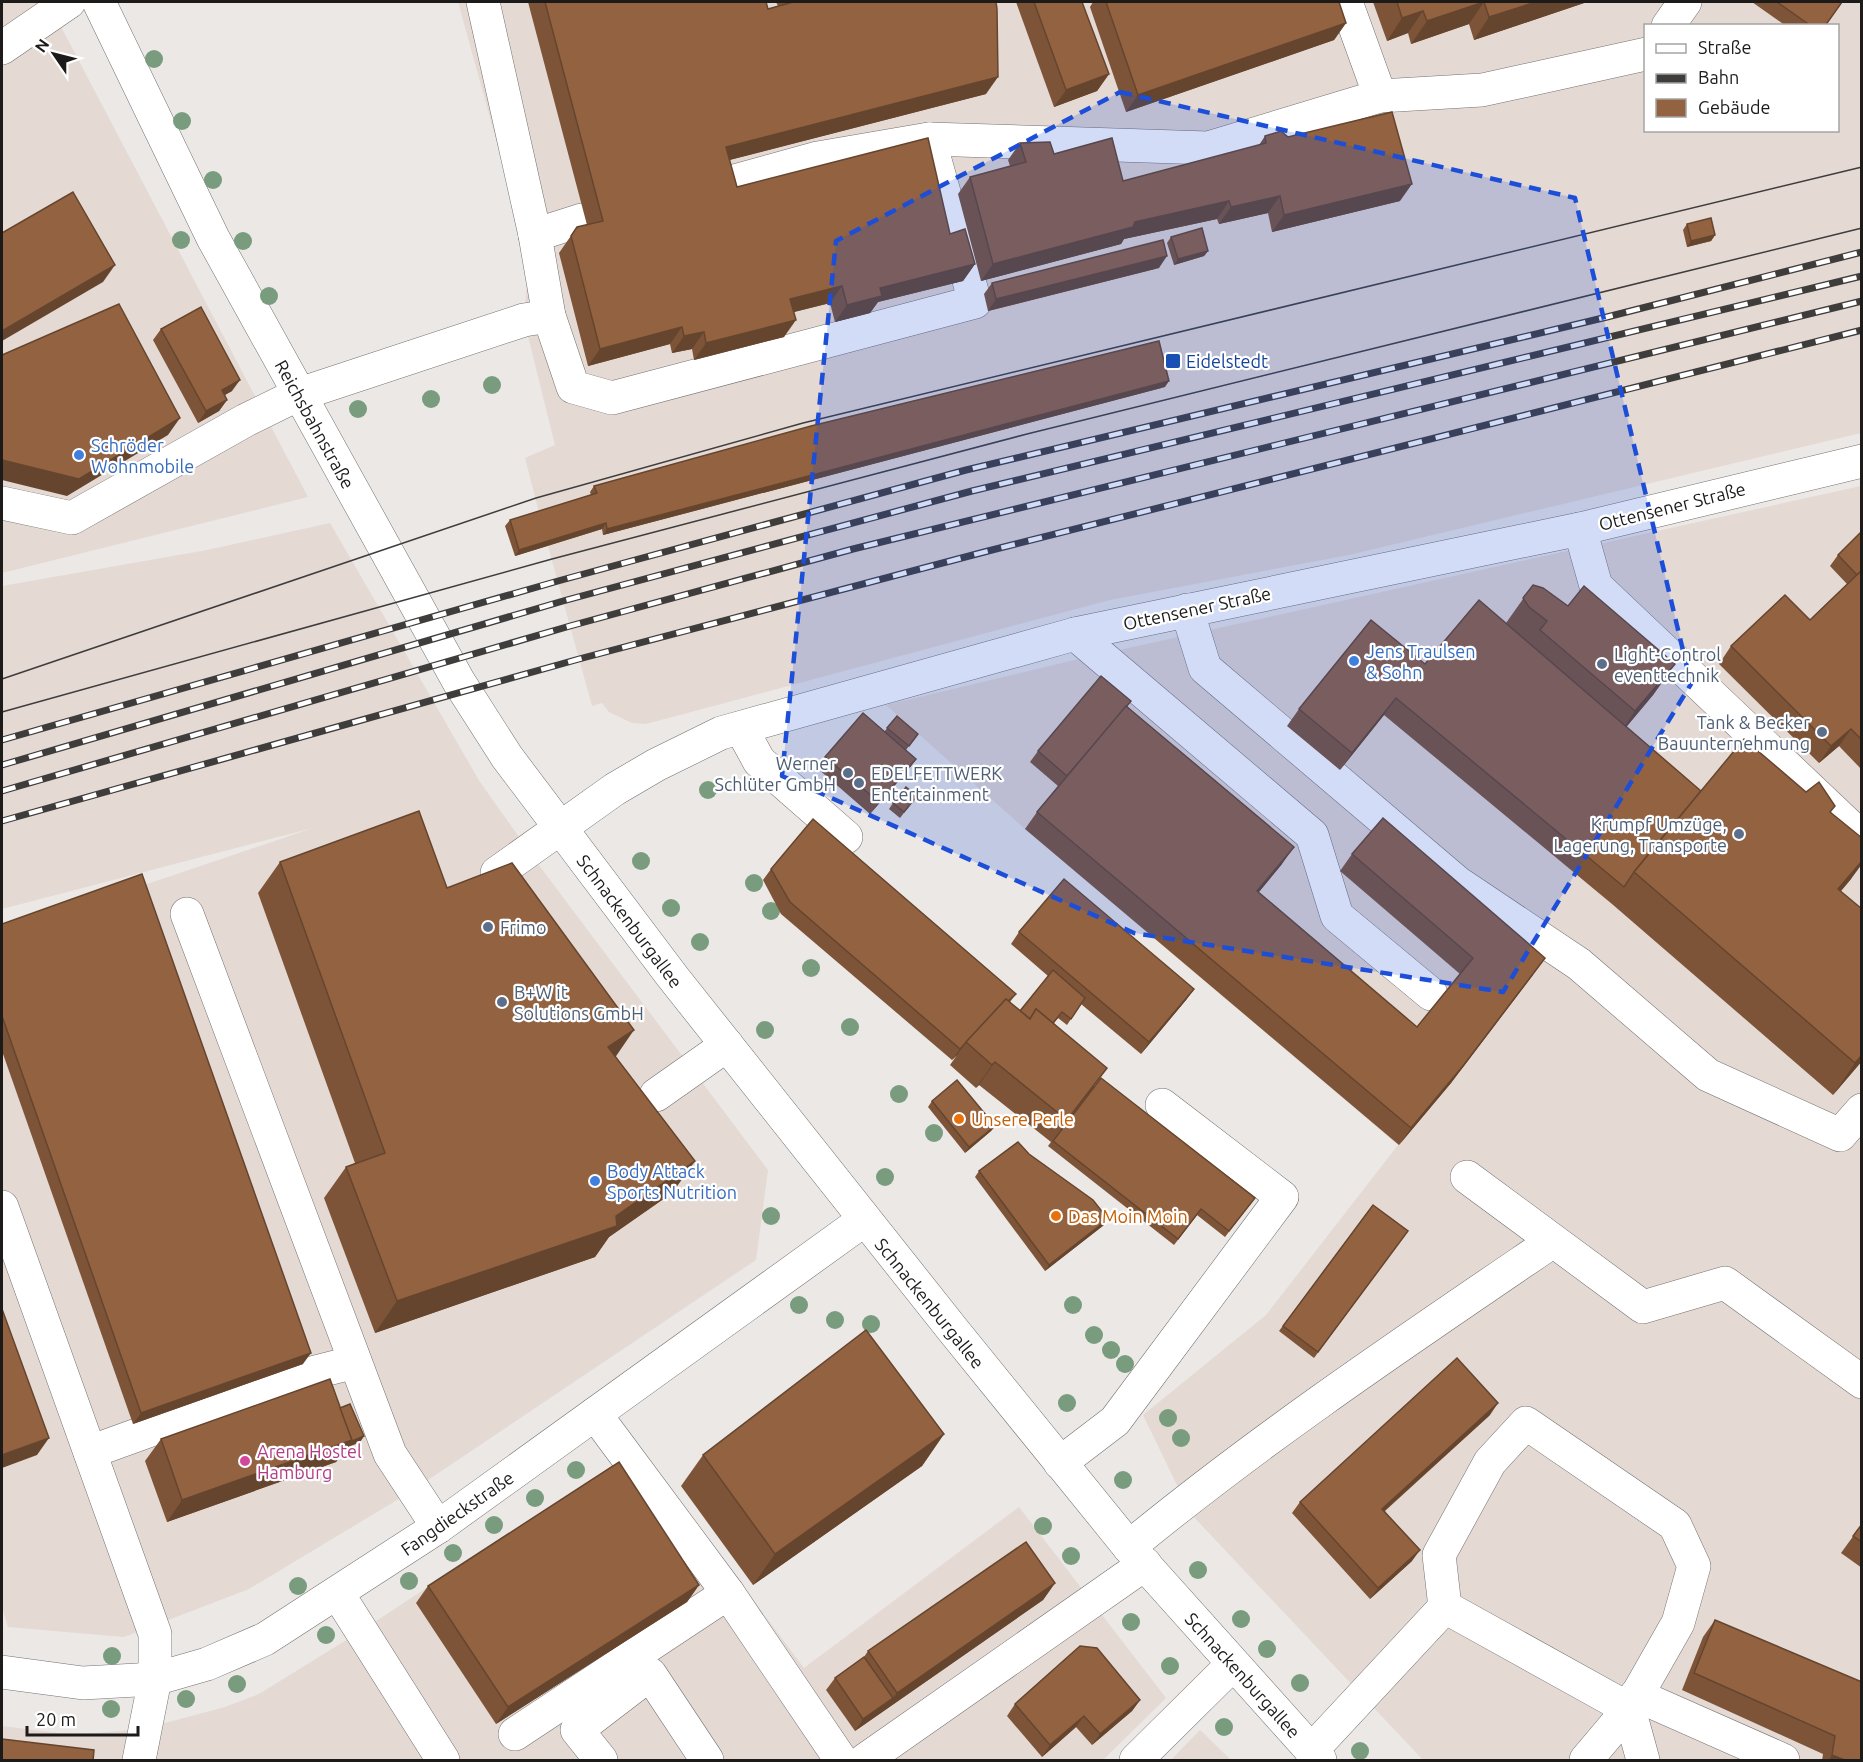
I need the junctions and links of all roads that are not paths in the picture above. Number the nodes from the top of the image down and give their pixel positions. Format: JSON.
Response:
{"nodes":[{"id":1,"x":69,"y":2,"type":"edge"},
{"id":2,"x":99,"y":2,"type":"edge"},
{"id":3,"x":483,"y":2,"type":"edge"},
{"id":4,"x":1346,"y":2,"type":"edge"},
{"id":5,"x":1685,"y":2,"type":"edge"},
{"id":6,"x":1669,"y":24,"type":"edge"},
{"id":7,"x":2,"y":48,"type":"edge"},
{"id":8,"x":1644,"y":54,"type":"edge"},
{"id":9,"x":1380,"y":96,"type":"junction"},
{"id":10,"x":929,"y":139,"type":"junction"},
{"id":11,"x":724,"y":184,"type":"edge"},
{"id":12,"x":582,"y":220,"type":"dead end"},
{"id":13,"x":535,"y":235,"type":"junction"},
{"id":14,"x":549,"y":316,"type":"junction"},
{"id":15,"x":297,"y":395,"type":"junction"},
{"id":16,"x":1862,"y":461,"type":"edge"},
{"id":17,"x":2,"y":503,"type":"edge"},
{"id":18,"x":1580,"y":529,"type":"junction"},
{"id":19,"x":1187,"y":610,"type":"junction"},
{"id":20,"x":1076,"y":634,"type":"junction"},
{"id":21,"x":741,"y":728,"type":"junction"},
{"id":22,"x":560,"y":829,"type":"junction"},
{"id":23,"x":846,"y":837,"type":"dead end"},
{"id":24,"x":1862,"y":838,"type":"edge"},
{"id":25,"x":497,"y":873,"type":"edge"},
{"id":26,"x":187,"y":914,"type":"dead end"},
{"id":27,"x":1431,"y":994,"type":"dead end"},
{"id":28,"x":727,"y":1045,"type":"junction"},
{"id":29,"x":656,"y":1095,"type":"dead end"},
{"id":30,"x":1162,"y":1105,"type":"dead end"},
{"id":31,"x":1862,"y":1110,"type":"edge"},
{"id":32,"x":1467,"y":1177,"type":"dead end"},
{"id":33,"x":2,"y":1207,"type":"edge"},
{"id":34,"x":864,"y":1220,"type":"junction"},
{"id":35,"x":1553,"y":1241,"type":"junction"},
{"id":36,"x":355,"y":1362,"type":"junction"},
{"id":37,"x":1862,"y":1382,"type":"edge"},
{"id":38,"x":595,"y":1414,"type":"junction"},
{"id":39,"x":90,"y":1452,"type":"junction"},
{"id":40,"x":1060,"y":1463,"type":"junction"},
{"id":41,"x":438,"y":1527,"type":"junction"},
{"id":42,"x":1137,"y":1555,"type":"junction"},
{"id":43,"x":729,"y":1593,"type":"junction"},
{"id":44,"x":338,"y":1594,"type":"junction"},
{"id":45,"x":1445,"y":1607,"type":"junction"},
{"id":46,"x":1233,"y":1665,"type":"junction"},
{"id":47,"x":2,"y":1672,"type":"edge"},
{"id":48,"x":155,"y":1679,"type":"junction"},
{"id":49,"x":1633,"y":1702,"type":"junction"},
{"id":50,"x":515,"y":1734,"type":"dead end"},
{"id":51,"x":1316,"y":1756,"type":"edge"},
{"id":52,"x":139,"y":1761,"type":"edge"},
{"id":53,"x":443,"y":1761,"type":"edge"},
{"id":54,"x":601,"y":1761,"type":"edge"},
{"id":55,"x":707,"y":1761,"type":"edge"},
{"id":56,"x":841,"y":1761,"type":"edge"},
{"id":57,"x":866,"y":1761,"type":"edge"},
{"id":58,"x":1136,"y":1761,"type":"edge"},
{"id":59,"x":1586,"y":1761,"type":"edge"},
{"id":60,"x":1643,"y":1761,"type":"edge"},
{"id":61,"x":1783,"y":1761,"type":"edge"}],
"edges":[{"from":1,"to":7,"type":"street"},
{"from":2,"to":15,"type":"street","name":"Reichsbahnstraße"},
{"from":3,"to":13,"type":"street"},
{"from":4,"to":9,"type":"street"},
{"from":5,"to":6,"type":"street"},
{"from":8,"to":9,"type":"street"},
{"from":9,"to":10,"type":"street"},
{"from":10,"to":11,"type":"street"},
{"from":10,"to":14,"type":"street"},
{"from":12,"to":13,"type":"street"},
{"from":13,"to":14,"type":"street"},
{"from":14,"to":15,"type":"street"},
{"from":15,"to":17,"type":"street"},
{"from":15,"to":22,"type":"street","name":"Reichsbahnstraße"},
{"from":16,"to":18,"type":"street","name":"Ottensener Straße"},
{"from":18,"to":19,"type":"street","name":"Ottensener Straße"},
{"from":18,"to":24,"type":"street"},
{"from":19,"to":20,"type":"street","name":"Ottensener Straße"},
{"from":19,"to":31,"type":"street"},
{"from":20,"to":21,"type":"street","name":"Ottensener Straße"},
{"from":20,"to":27,"type":"street"},
{"from":21,"to":22,"type":"street","name":"Ottensener Straße"},
{"from":21,"to":23,"type":"street"},
{"from":22,"to":25,"type":"street","name":"Ottensener Straße"},
{"from":22,"to":28,"type":"street","name":"Schnackenburgallee"},
{"from":26,"to":36,"type":"street"},
{"from":28,"to":29,"type":"street"},
{"from":28,"to":34,"type":"street","name":"Schnackenburgallee"},
{"from":30,"to":40,"type":"street"},
{"from":32,"to":35,"type":"street"},
{"from":33,"to":39,"type":"street"},
{"from":34,"to":38,"type":"street","name":"Fangdieckstraße"},
{"from":34,"to":40,"type":"street","name":"Schnackenburgallee"},
{"from":35,"to":37,"type":"street"},
{"from":35,"to":42,"type":"street"},
{"from":36,"to":39,"type":"street"},
{"from":36,"to":41,"type":"street"},
{"from":38,"to":41,"type":"street","name":"Fangdieckstraße"},
{"from":38,"to":43,"type":"street"},
{"from":39,"to":48,"type":"street"},
{"from":40,"to":42,"type":"street","name":"Schnackenburgallee"},
{"from":41,"to":44,"type":"street","name":"Fangdieckstraße"},
{"from":42,"to":46,"type":"street","name":"Schnackenburgallee"},
{"from":42,"to":57,"type":"street"},
{"from":43,"to":50,"type":"street"},
{"from":43,"to":56,"type":"street"},
{"from":44,"to":48,"type":"street","name":"Fangdieckstraße"},
{"from":44,"to":53,"type":"street"},
{"from":45,"to":49,"type":"street"},
{"from":45,"to":49,"type":"street"},
{"from":45,"to":51,"type":"street"},
{"from":46,"to":51,"type":"street","name":"Schnackenburgallee"},
{"from":46,"to":58,"type":"street"},
{"from":47,"to":48,"type":"street","name":"Fangdieckstraße"},
{"from":48,"to":52,"type":"street"},
{"from":49,"to":59,"type":"street"},
{"from":49,"to":60,"type":"street"},
{"from":49,"to":61,"type":"street"},
{"from":54,"to":55,"type":"street"}]}
